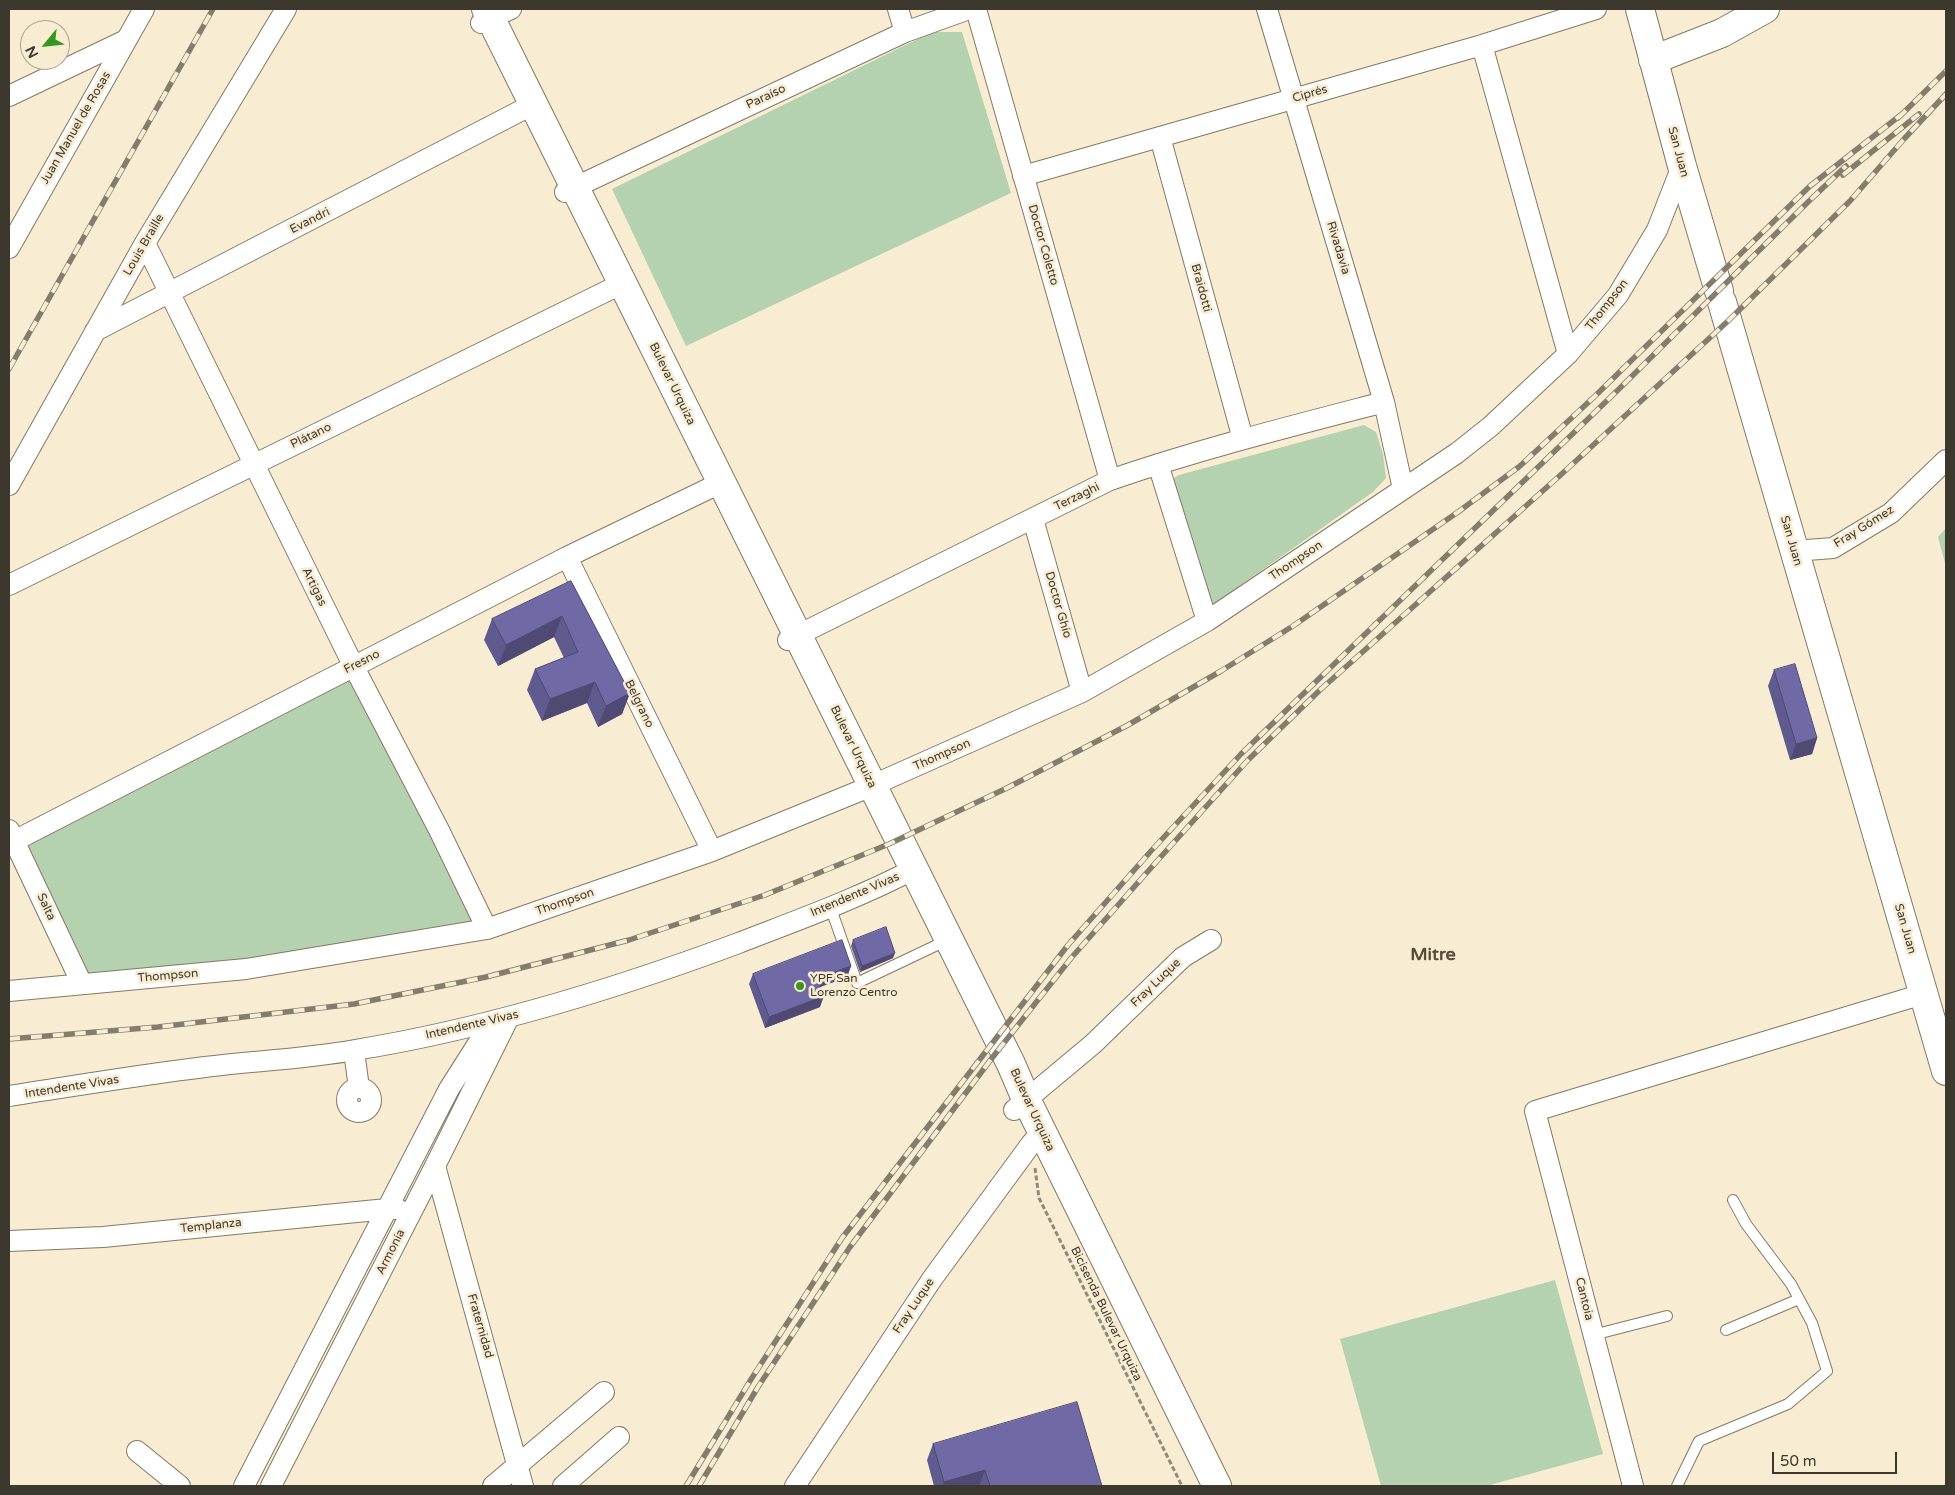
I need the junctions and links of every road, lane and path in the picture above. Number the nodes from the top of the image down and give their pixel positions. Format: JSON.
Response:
{"nodes":[{"id":1,"x":144,"y":9,"type":"edge"},
{"id":2,"x":286,"y":9,"type":"edge"},
{"id":3,"x":898,"y":9,"type":"edge"},
{"id":4,"x":969,"y":9,"type":"edge"},
{"id":5,"x":976,"y":9,"type":"edge"},
{"id":6,"x":1267,"y":9,"type":"edge"},
{"id":7,"x":1596,"y":9,"type":"edge"},
{"id":8,"x":1640,"y":9,"type":"edge"},
{"id":9,"x":1765,"y":9,"type":"edge"},
{"id":10,"x":489,"y":14,"type":"edge"},
{"id":11,"x":905,"y":32,"type":"junction"},
{"id":12,"x":126,"y":40,"type":"junction"},
{"id":13,"x":1482,"y":45,"type":"junction"},
{"id":14,"x":1653,"y":60,"type":"junction"},
{"id":15,"x":9,"y":96,"type":"edge"},
{"id":16,"x":1294,"y":99,"type":"junction"},
{"id":17,"x":524,"y":109,"type":"junction"},
{"id":18,"x":1160,"y":137,"type":"junction"},
{"id":19,"x":1682,"y":166,"type":"junction"},
{"id":20,"x":1023,"y":176,"type":"junction"},
{"id":21,"x":570,"y":190,"type":"junction"},
{"id":22,"x":145,"y":244,"type":"junction"},
{"id":23,"x":9,"y":248,"type":"edge"},
{"id":24,"x":613,"y":288,"type":"junction"},
{"id":25,"x":171,"y":294,"type":"junction"},
{"id":26,"x":95,"y":332,"type":"junction"},
{"id":27,"x":1568,"y":354,"type":"junction"},
{"id":28,"x":1384,"y":402,"type":"junction"},
{"id":29,"x":1243,"y":439,"type":"junction"},
{"id":30,"x":1946,"y":460,"type":"edge"},
{"id":31,"x":253,"y":464,"type":"junction"},
{"id":32,"x":1158,"y":464,"type":"junction"},
{"id":33,"x":1110,"y":480,"type":"junction"},
{"id":34,"x":9,"y":485,"type":"edge"},
{"id":35,"x":712,"y":487,"type":"junction"},
{"id":36,"x":1404,"y":489,"type":"junction"},
{"id":37,"x":1033,"y":518,"type":"junction"},
{"id":38,"x":1794,"y":551,"type":"junction"},
{"id":39,"x":567,"y":557,"type":"junction"},
{"id":40,"x":9,"y":585,"type":"edge"},
{"id":41,"x":1207,"y":621,"type":"junction"},
{"id":42,"x":793,"y":638,"type":"junction"},
{"id":43,"x":354,"y":667,"type":"junction"},
{"id":44,"x":1082,"y":692,"type":"junction"},
{"id":45,"x":867,"y":788,"type":"junction"},
{"id":46,"x":12,"y":835,"type":"edge"},
{"id":47,"x":712,"y":851,"type":"junction"},
{"id":48,"x":909,"y":872,"type":"junction"},
{"id":49,"x":830,"y":906,"type":"junction"},
{"id":50,"x":487,"y":929,"type":"junction"},
{"id":51,"x":1210,"y":940,"type":"dead end"},
{"id":52,"x":938,"y":945,"type":"junction"},
{"id":53,"x":82,"y":984,"type":"junction"},
{"id":54,"x":9,"y":990,"type":"edge"},
{"id":55,"x":1924,"y":994,"type":"junction"},
{"id":56,"x":500,"y":1020,"type":"junction"},
{"id":57,"x":354,"y":1051,"type":"junction"},
{"id":58,"x":1946,"y":1071,"type":"edge"},
{"id":59,"x":359,"y":1088,"type":"dead end"},
{"id":60,"x":9,"y":1096,"type":"edge"},
{"id":61,"x":1020,"y":1105,"type":"junction"},
{"id":62,"x":1037,"y":1138,"type":"junction"},
{"id":63,"x":435,"y":1166,"type":"junction"},
{"id":64,"x":1733,"y":1200,"type":"dead end"},
{"id":65,"x":387,"y":1209,"type":"junction"},
{"id":66,"x":412,"y":1210,"type":"junction"},
{"id":67,"x":9,"y":1241,"type":"edge"},
{"id":68,"x":1799,"y":1299,"type":"junction"},
{"id":69,"x":1667,"y":1316,"type":"dead end"},
{"id":70,"x":1726,"y":1330,"type":"dead end"},
{"id":71,"x":1593,"y":1335,"type":"junction"},
{"id":72,"x":604,"y":1392,"type":"dead end"},
{"id":73,"x":619,"y":1437,"type":"dead end"},
{"id":74,"x":137,"y":1451,"type":"dead end"},
{"id":75,"x":518,"y":1465,"type":"junction"},
{"id":76,"x":180,"y":1486,"type":"edge"},
{"id":77,"x":244,"y":1486,"type":"edge"},
{"id":78,"x":271,"y":1486,"type":"edge"},
{"id":79,"x":493,"y":1486,"type":"edge"},
{"id":80,"x":523,"y":1486,"type":"edge"},
{"id":81,"x":563,"y":1486,"type":"edge"},
{"id":82,"x":795,"y":1486,"type":"edge"},
{"id":83,"x":1182,"y":1486,"type":"edge"},
{"id":84,"x":1201,"y":1486,"type":"edge"},
{"id":85,"x":1217,"y":1486,"type":"edge"},
{"id":86,"x":1633,"y":1486,"type":"edge"},
{"id":87,"x":1677,"y":1486,"type":"edge"}],
"edges":[{"from":1,"to":12,"type":"street","name":"Juan Manuel de Rosas"},
{"from":2,"to":22,"type":"street","name":"Louis Braille"},
{"from":3,"to":11,"type":"street"},
{"from":4,"to":11,"type":"street","name":"Paraíso"},
{"from":5,"to":20,"type":"street","name":"Doctor Coletto"},
{"from":6,"to":16,"type":"street","name":"Rivadavia"},
{"from":7,"to":13,"type":"street","name":"Ciprés"},
{"from":8,"to":14,"type":"main road","name":"San Juan"},
{"from":9,"to":14,"type":"main road"},
{"from":10,"to":17,"type":"main road","name":"Bulevar Urquiza"},
{"from":10,"to":21,"type":"main road","name":"Bulevar Urquiza"},
{"from":11,"to":21,"type":"street","name":"Paraíso"},
{"from":12,"to":15,"type":"street"},
{"from":12,"to":23,"type":"street","name":"Juan Manuel de Rosas"},
{"from":13,"to":16,"type":"street","name":"Ciprés"},
{"from":13,"to":27,"type":"street"},
{"from":14,"to":19,"type":"main road","name":"San Juan"},
{"from":16,"to":18,"type":"street","name":"Ciprés"},
{"from":16,"to":28,"type":"street","name":"Rivadavia"},
{"from":17,"to":21,"type":"main road","name":"Bulevar Urquiza"},
{"from":17,"to":25,"type":"street","name":"Evandri"},
{"from":18,"to":20,"type":"street","name":"Ciprés"},
{"from":18,"to":29,"type":"street","name":"Braidotti"},
{"from":19,"to":27,"type":"street","name":"Thompson"},
{"from":19,"to":38,"type":"main road","name":"San Juan"},
{"from":20,"to":33,"type":"street","name":"Doctor Coletto"},
{"from":21,"to":24,"type":"main road","name":"Bulevar Urquiza"},
{"from":21,"to":42,"type":"main road","name":"Bulevar Urquiza"},
{"from":22,"to":25,"type":"street","name":"Artigas"},
{"from":22,"to":26,"type":"street","name":"Louis Braille"},
{"from":24,"to":31,"type":"street","name":"Plátano"},
{"from":24,"to":35,"type":"main road","name":"Bulevar Urquiza"},
{"from":25,"to":26,"type":"street","name":"Evandri"},
{"from":25,"to":31,"type":"street","name":"Artigas"},
{"from":26,"to":34,"type":"street","name":"Louis Braille"},
{"from":27,"to":36,"type":"street","name":"Thompson"},
{"from":28,"to":29,"type":"street","name":"Terzaghi"},
{"from":28,"to":36,"type":"street","name":"Rivadavia"},
{"from":29,"to":32,"type":"street","name":"Terzaghi"},
{"from":30,"to":38,"type":"street","name":"Fray Gómez"},
{"from":31,"to":40,"type":"street","name":"Plátano"},
{"from":31,"to":43,"type":"street","name":"Artigas"},
{"from":32,"to":33,"type":"street","name":"Terzaghi"},
{"from":32,"to":41,"type":"street"},
{"from":33,"to":37,"type":"street","name":"Terzaghi"},
{"from":35,"to":39,"type":"street","name":"Fresno"},
{"from":35,"to":42,"type":"main road","name":"Bulevar Urquiza"},
{"from":36,"to":41,"type":"street","name":"Thompson"},
{"from":37,"to":42,"type":"street","name":"Terzaghi"},
{"from":37,"to":44,"type":"street","name":"Doctor Ghío"},
{"from":38,"to":55,"type":"main road","name":"San Juan"},
{"from":39,"to":43,"type":"street","name":"Fresno"},
{"from":39,"to":47,"type":"street","name":"Belgrano"},
{"from":41,"to":44,"type":"street","name":"Thompson"},
{"from":42,"to":45,"type":"main road","name":"Bulevar Urquiza"},
{"from":43,"to":46,"type":"street","name":"Fresno"},
{"from":43,"to":50,"type":"street","name":"Artigas"},
{"from":44,"to":45,"type":"street","name":"Thompson"},
{"from":45,"to":47,"type":"street","name":"Thompson"},
{"from":45,"to":48,"type":"main road","name":"Bulevar Urquiza"},
{"from":46,"to":53,"type":"street","name":"Salta"},
{"from":47,"to":50,"type":"street","name":"Thompson"},
{"from":48,"to":49,"type":"street","name":"Intendente Vivas"},
{"from":48,"to":52,"type":"main road","name":"Bulevar Urquiza"},
{"from":48,"to":61,"type":"main road","name":"Bulevar Urquiza"},
{"from":49,"to":52,"type":"lane"},
{"from":49,"to":56,"type":"street","name":"Intendente Vivas"},
{"from":50,"to":53,"type":"street","name":"Thompson"},
{"from":51,"to":61,"type":"street","name":"Fray Luque"},
{"from":52,"to":61,"type":"main road","name":"Bulevar Urquiza"},
{"from":53,"to":54,"type":"street","name":"Thompson"},
{"from":55,"to":58,"type":"main road","name":"San Juan"},
{"from":55,"to":71,"type":"street","name":"Cantoia"},
{"from":56,"to":57,"type":"street","name":"Intendente Vivas"},
{"from":56,"to":63,"type":"street","name":"Armonía"},
{"from":56,"to":65,"type":"street","name":"Armonía"},
{"from":57,"to":59,"type":"street"},
{"from":57,"to":60,"type":"street","name":"Intendente Vivas"},
{"from":61,"to":62,"type":"main road","name":"Bulevar Urquiza"},
{"from":62,"to":82,"type":"street","name":"Fray Luque"},
{"from":62,"to":83,"type":"path","name":"Bicisenda Bulevar Urquiza"},
{"from":62,"to":84,"type":"main road","name":"Bulevar Urquiza"},
{"from":62,"to":85,"type":"main road","name":"Bulevar Urquiza"},
{"from":63,"to":66,"type":"street","name":"Armonía"},
{"from":63,"to":75,"type":"street","name":"Fraternidad"},
{"from":64,"to":68,"type":"lane"},
{"from":65,"to":66,"type":"street","name":"Templanza"},
{"from":65,"to":67,"type":"street","name":"Templanza"},
{"from":65,"to":77,"type":"street","name":"Armonía"},
{"from":66,"to":78,"type":"street","name":"Armonía"},
{"from":68,"to":70,"type":"lane"},
{"from":68,"to":87,"type":"lane"},
{"from":69,"to":71,"type":"lane"},
{"from":71,"to":86,"type":"street","name":"Cantoia"},
{"from":72,"to":75,"type":"street"},
{"from":73,"to":81,"type":"street"},
{"from":74,"to":76,"type":"street"},
{"from":75,"to":79,"type":"street"},
{"from":75,"to":80,"type":"street","name":"Fraternidad"}]}
